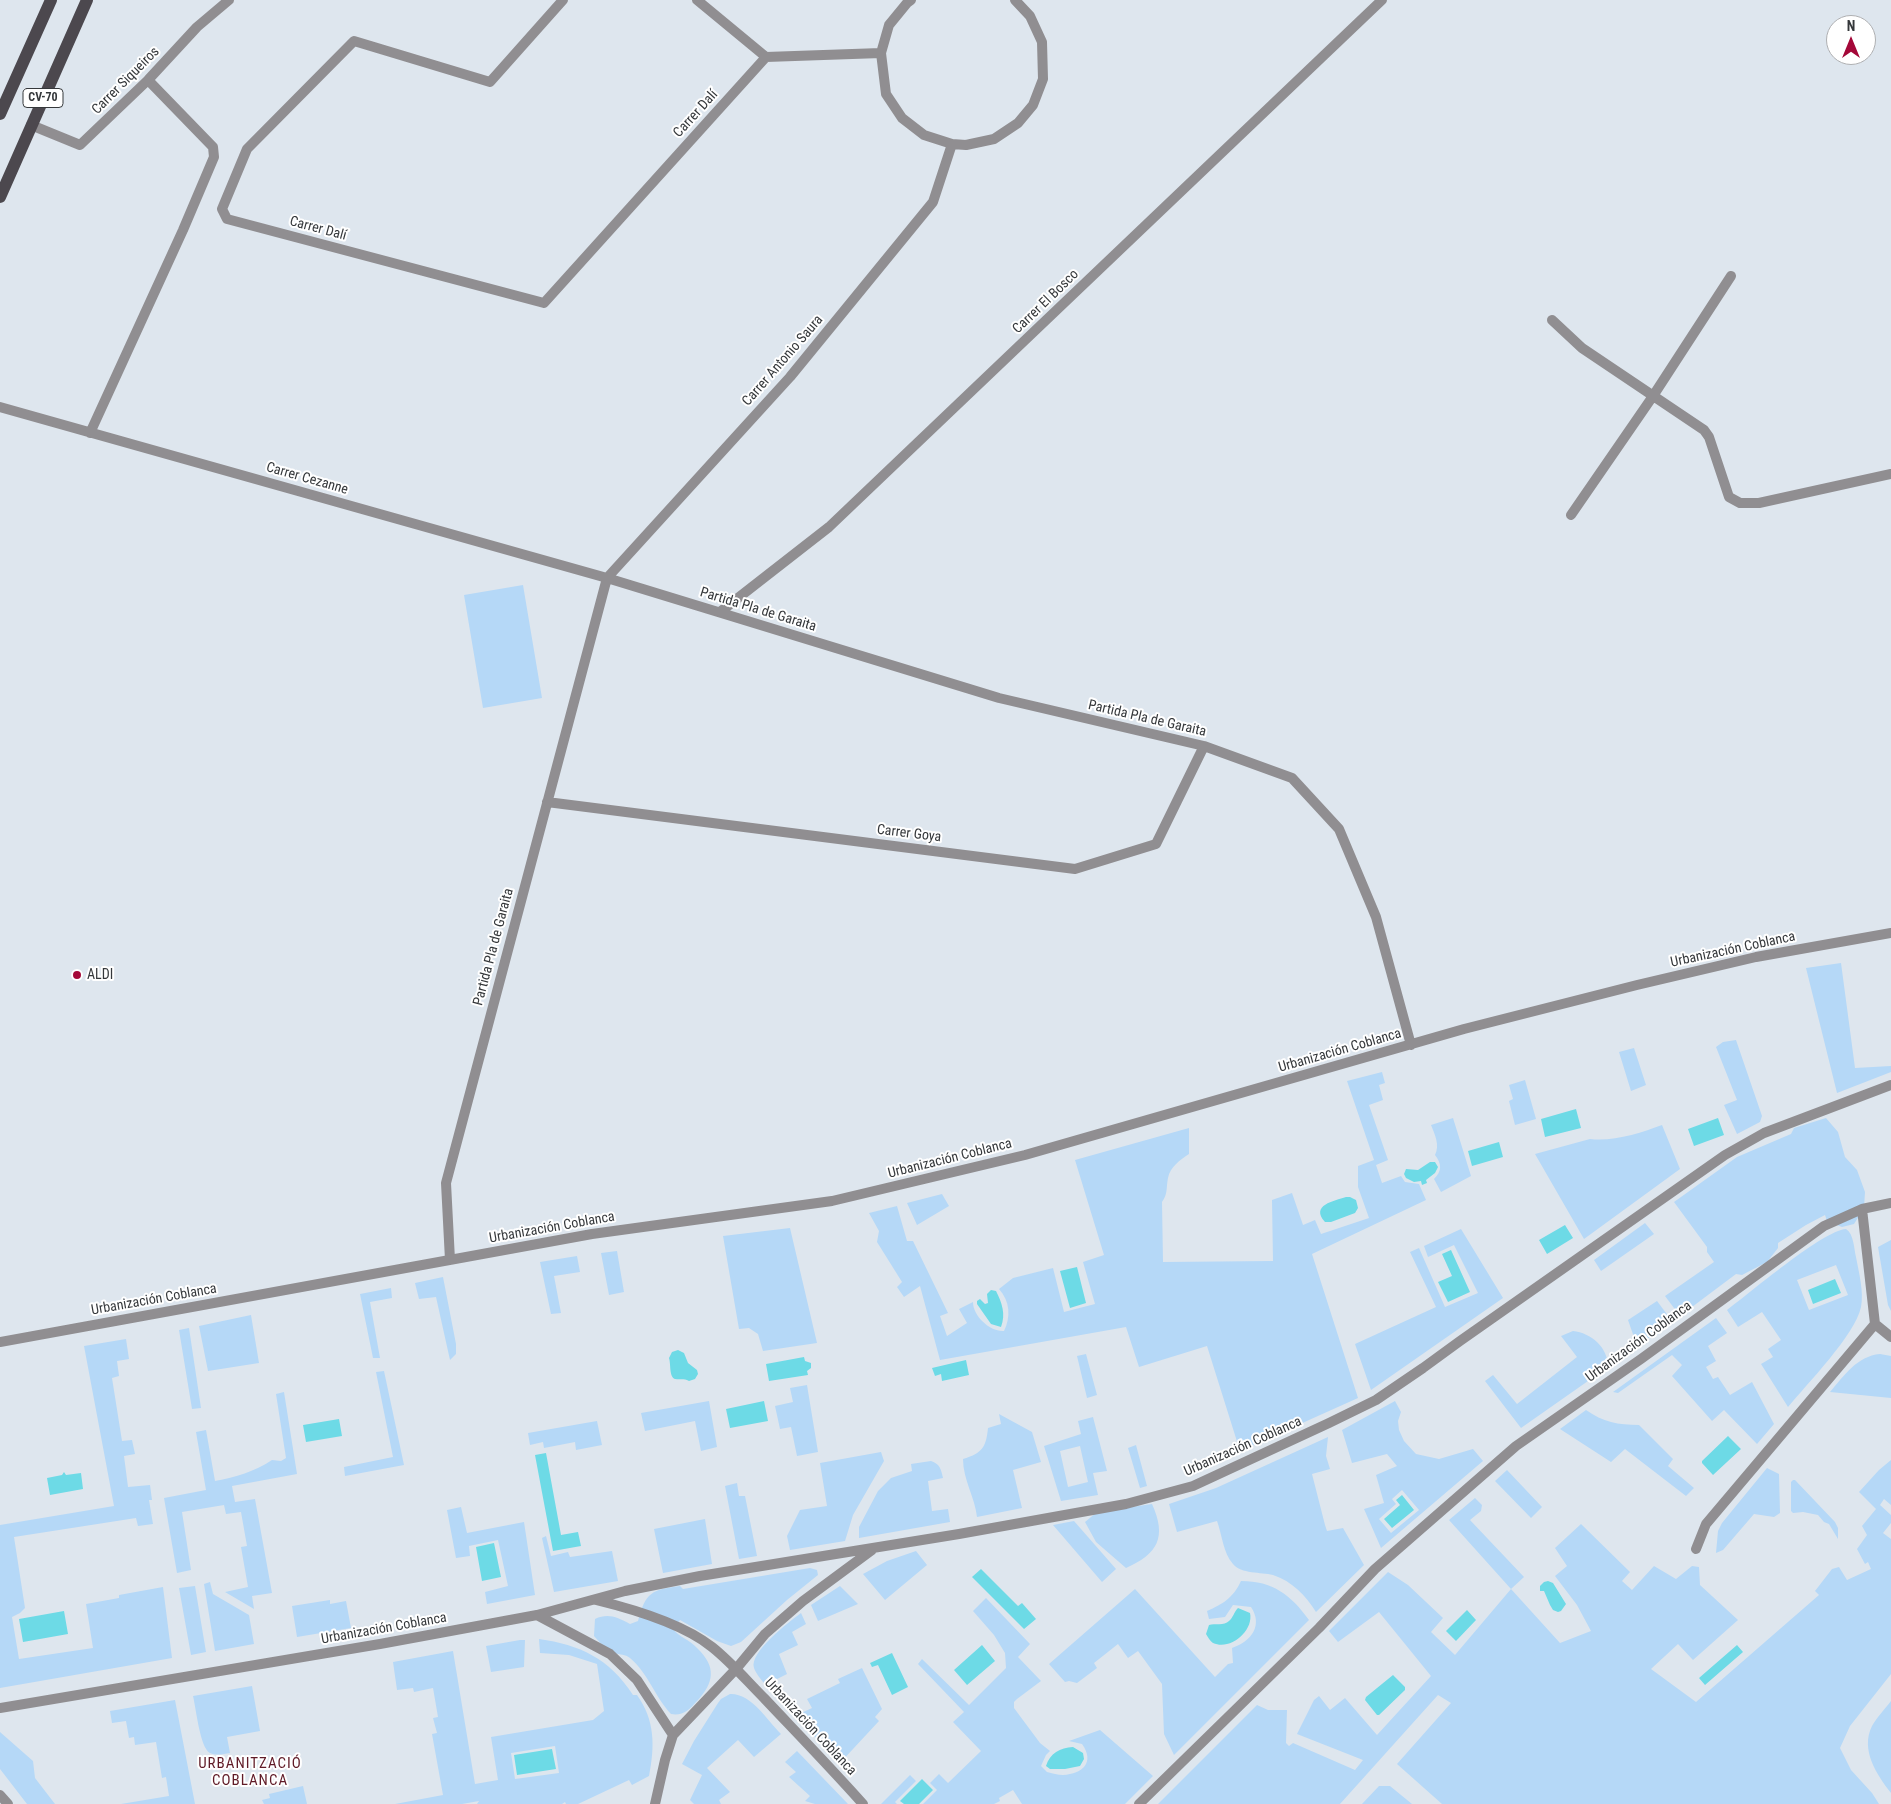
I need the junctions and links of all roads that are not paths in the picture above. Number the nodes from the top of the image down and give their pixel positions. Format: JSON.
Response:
{"nodes":[{"id":1,"x":51,"y":0,"type":"edge"},
{"id":2,"x":87,"y":0,"type":"edge"},
{"id":3,"x":230,"y":0,"type":"edge"},
{"id":4,"x":563,"y":0,"type":"edge"},
{"id":5,"x":697,"y":0,"type":"edge"},
{"id":6,"x":911,"y":0,"type":"edge"},
{"id":7,"x":1015,"y":0,"type":"edge"},
{"id":8,"x":1382,"y":0,"type":"edge"},
{"id":9,"x":881,"y":53,"type":"junction"},
{"id":10,"x":766,"y":56,"type":"junction"},
{"id":11,"x":148,"y":80,"type":"junction"},
{"id":12,"x":0,"y":114,"type":"edge"},
{"id":13,"x":32,"y":125,"type":"junction"},
{"id":14,"x":952,"y":144,"type":"junction"},
{"id":15,"x":0,"y":196,"type":"edge"},
{"id":16,"x":1731,"y":276,"type":"dead end"},
{"id":17,"x":1552,"y":320,"type":"dead end"},
{"id":18,"x":1653,"y":396,"type":"junction"},
{"id":19,"x":0,"y":408,"type":"edge"},
{"id":20,"x":90,"y":432,"type":"junction"},
{"id":21,"x":1891,"y":474,"type":"edge"},
{"id":22,"x":1571,"y":515,"type":"dead end"},
{"id":23,"x":607,"y":578,"type":"junction"},
{"id":24,"x":720,"y":612,"type":"junction"},
{"id":25,"x":1204,"y":746,"type":"junction"},
{"id":26,"x":547,"y":802,"type":"junction"},
{"id":27,"x":1891,"y":934,"type":"edge"},
{"id":28,"x":1411,"y":1045,"type":"junction"},
{"id":29,"x":1891,"y":1085,"type":"edge"},
{"id":30,"x":1891,"y":1203,"type":"edge"},
{"id":31,"x":1862,"y":1209,"type":"junction"},
{"id":32,"x":450,"y":1260,"type":"junction"},
{"id":33,"x":1875,"y":1324,"type":"junction"},
{"id":34,"x":1891,"y":1337,"type":"edge"},
{"id":35,"x":0,"y":1342,"type":"edge"},
{"id":36,"x":873,"y":1548,"type":"junction"},
{"id":37,"x":1696,"y":1549,"type":"dead end"},
{"id":38,"x":593,"y":1600,"type":"junction"},
{"id":39,"x":537,"y":1615,"type":"junction"},
{"id":40,"x":736,"y":1669,"type":"junction"},
{"id":41,"x":0,"y":1708,"type":"edge"},
{"id":42,"x":673,"y":1735,"type":"junction"},
{"id":43,"x":0,"y":1794,"type":"edge"},
{"id":44,"x":8,"y":1804,"type":"edge"},
{"id":45,"x":654,"y":1804,"type":"edge"},
{"id":46,"x":863,"y":1804,"type":"edge"},
{"id":47,"x":1139,"y":1804,"type":"edge"}],
"edges":[{"from":1,"to":12,"type":"main road","number":"CV-70"},
{"from":2,"to":13,"type":"main road","number":"CV-70"},
{"from":3,"to":11,"type":"street","name":"Carrer Siqueiros"},
{"from":4,"to":10,"type":"street","name":"Carrer Dalí"},
{"from":5,"to":10,"type":"street"},
{"from":6,"to":9,"type":"street"},
{"from":7,"to":14,"type":"street"},
{"from":8,"to":24,"type":"street","name":"Carrer El Bosco"},
{"from":9,"to":10,"type":"street"},
{"from":9,"to":14,"type":"street"},
{"from":11,"to":13,"type":"street","name":"Carrer Siqueiros"},
{"from":11,"to":20,"type":"street"},
{"from":13,"to":15,"type":"main road","number":"CV-70"},
{"from":14,"to":23,"type":"street","name":"Carrer Antonio Saura"},
{"from":16,"to":18,"type":"street"},
{"from":17,"to":18,"type":"street"},
{"from":18,"to":21,"type":"street"},
{"from":18,"to":22,"type":"street"},
{"from":19,"to":20,"type":"street","name":"Carrer Cezanne"},
{"from":20,"to":23,"type":"street","name":"Carrer Cezanne"},
{"from":23,"to":24,"type":"street","name":"Partida Pla de Garaita"},
{"from":23,"to":26,"type":"street","name":"Partida Pla de Garaita"},
{"from":24,"to":25,"type":"street","name":"Partida Pla de Garaita"},
{"from":25,"to":26,"type":"street","name":"Carrer Goya"},
{"from":25,"to":28,"type":"street","name":"Partida Pla de Garaita"},
{"from":26,"to":32,"type":"street","name":"Partida Pla de Garaita"},
{"from":27,"to":28,"type":"street","name":"Urbanización Coblanca"},
{"from":28,"to":32,"type":"street","name":"Urbanización Coblanca"},
{"from":29,"to":36,"type":"street","name":"Urbanización Coblanca"},
{"from":30,"to":31,"type":"street","name":"Urbanización Coblanca"},
{"from":31,"to":33,"type":"street"},
{"from":31,"to":47,"type":"street","name":"Urbanización Coblanca"},
{"from":32,"to":35,"type":"street","name":"Urbanización Coblanca"},
{"from":33,"to":34,"type":"street"},
{"from":33,"to":37,"type":"street"},
{"from":36,"to":38,"type":"street","name":"Urbanización Coblanca"},
{"from":36,"to":40,"type":"street","name":"Urbanización Coblanca"},
{"from":38,"to":39,"type":"street","name":"Urbanización Coblanca"},
{"from":38,"to":40,"type":"street","name":"Urbanización Coblanca"},
{"from":39,"to":41,"type":"street","name":"Urbanización Coblanca"},
{"from":39,"to":42,"type":"street"},
{"from":40,"to":42,"type":"street","name":"Urbanización Coblanca"},
{"from":40,"to":46,"type":"street","name":"Urbanización Coblanca"},
{"from":42,"to":45,"type":"street","name":"Urbanización Coblanca"},
{"from":43,"to":44,"type":"street"}]}
